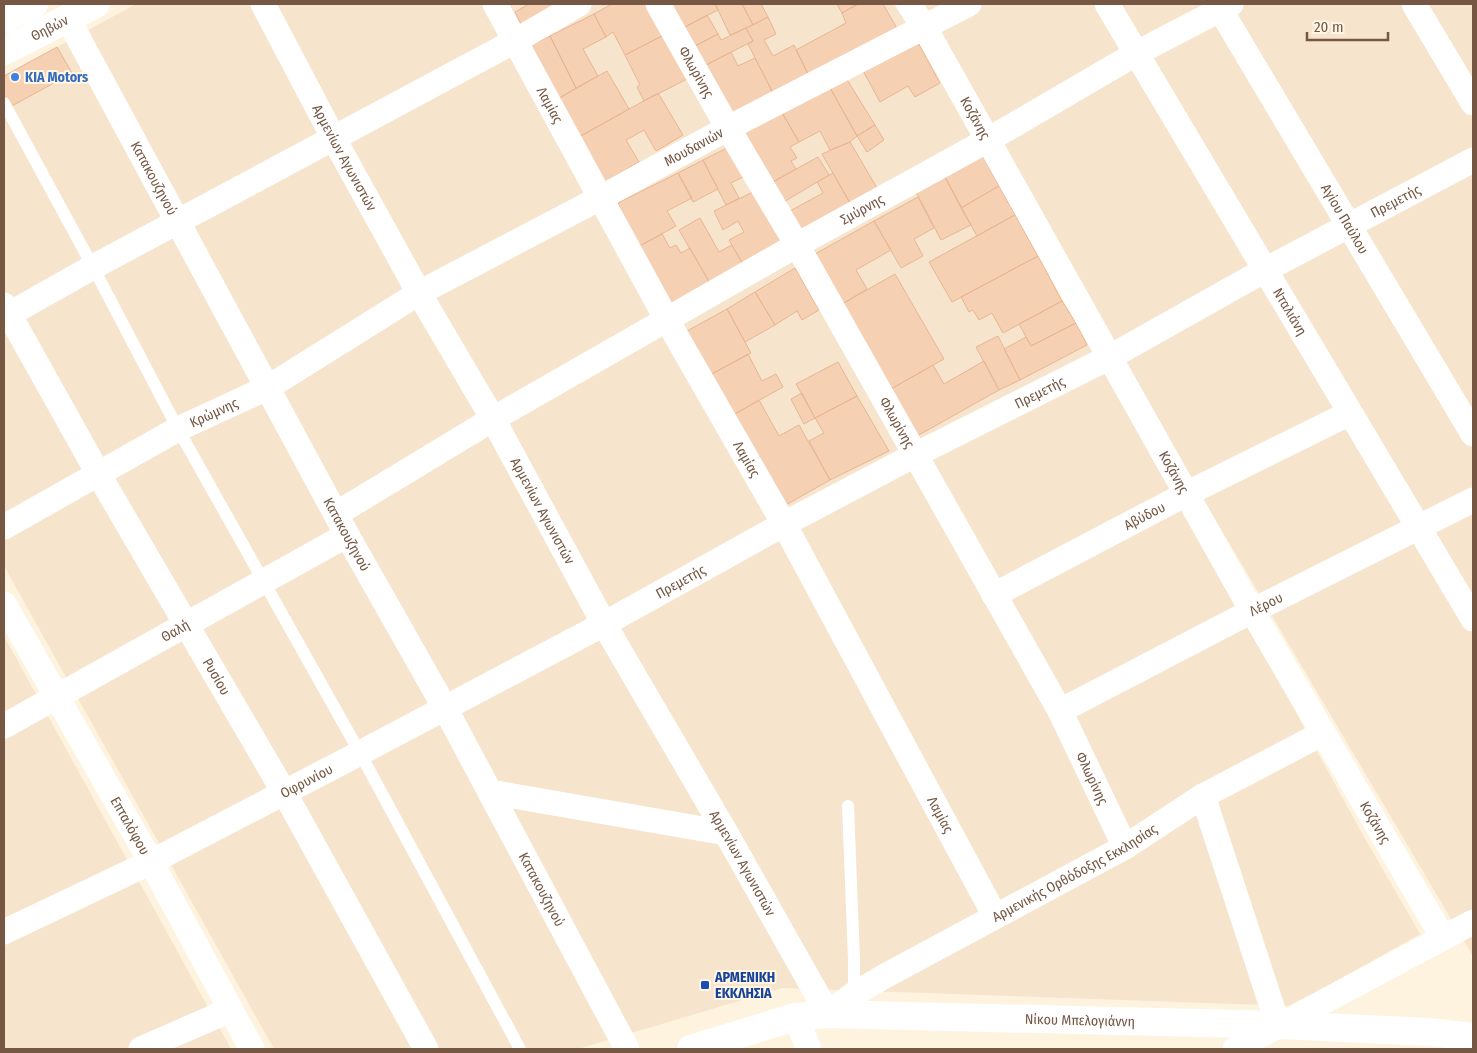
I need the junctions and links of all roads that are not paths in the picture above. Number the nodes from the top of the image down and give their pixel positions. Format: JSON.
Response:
{"nodes":[{"id":1,"x":34,"y":4,"type":"edge"},
{"id":2,"x":96,"y":4,"type":"edge"},
{"id":3,"x":263,"y":4,"type":"edge"},
{"id":4,"x":495,"y":4,"type":"edge"},
{"id":5,"x":579,"y":4,"type":"edge"},
{"id":6,"x":658,"y":4,"type":"edge"},
{"id":7,"x":910,"y":4,"type":"edge"},
{"id":8,"x":969,"y":4,"type":"edge"},
{"id":9,"x":1106,"y":4,"type":"edge"},
{"id":10,"x":1414,"y":4,"type":"edge"},
{"id":11,"x":1223,"y":6,"type":"edge"},
{"id":12,"x":4,"y":19,"type":"edge"},
{"id":13,"x":68,"y":19,"type":"junction"},
{"id":14,"x":925,"y":28,"type":"junction"},
{"id":15,"x":515,"y":41,"type":"junction"},
{"id":16,"x":4,"y":51,"type":"edge"},
{"id":17,"x":1137,"y":53,"type":"junction"},
{"id":18,"x":4,"y":103,"type":"edge"},
{"id":19,"x":1473,"y":103,"type":"edge"},
{"id":20,"x":728,"y":128,"type":"junction"},
{"id":21,"x":334,"y":138,"type":"junction"},
{"id":22,"x":988,"y":140,"type":"junction"},
{"id":23,"x":1473,"y":160,"type":"edge"},
{"id":24,"x":602,"y":197,"type":"junction"},
{"id":25,"x":176,"y":222,"type":"junction"},
{"id":26,"x":1349,"y":226,"type":"junction"},
{"id":27,"x":797,"y":245,"type":"junction"},
{"id":28,"x":93,"y":267,"type":"junction"},
{"id":29,"x":1265,"y":270,"type":"junction"},
{"id":30,"x":420,"y":293,"type":"junction"},
{"id":31,"x":6,"y":312,"type":"edge"},
{"id":32,"x":667,"y":320,"type":"junction"},
{"id":33,"x":1110,"y":357,"type":"junction"},
{"id":34,"x":267,"y":388,"type":"junction"},
{"id":35,"x":1350,"y":413,"type":"junction"},
{"id":36,"x":493,"y":419,"type":"junction"},
{"id":37,"x":178,"y":429,"type":"junction"},
{"id":38,"x":1473,"y":434,"type":"edge"},
{"id":39,"x":915,"y":455,"type":"junction"},
{"id":40,"x":99,"y":475,"type":"junction"},
{"id":41,"x":1186,"y":494,"type":"junction"},
{"id":42,"x":1473,"y":500,"type":"edge"},
{"id":43,"x":784,"y":524,"type":"junction"},
{"id":44,"x":341,"y":525,"type":"junction"},
{"id":45,"x":4,"y":528,"type":"edge"},
{"id":46,"x":1419,"y":528,"type":"junction"},
{"id":47,"x":263,"y":583,"type":"junction"},
{"id":48,"x":994,"y":595,"type":"junction"},
{"id":49,"x":4,"y":604,"type":"edge"},
{"id":50,"x":1252,"y":612,"type":"junction"},
{"id":51,"x":1473,"y":619,"type":"edge"},
{"id":52,"x":185,"y":624,"type":"junction"},
{"id":53,"x":604,"y":624,"type":"junction"},
{"id":54,"x":56,"y":698,"type":"junction"},
{"id":55,"x":445,"y":708,"type":"junction"},
{"id":56,"x":1060,"y":711,"type":"junction"},
{"id":57,"x":4,"y":726,"type":"edge"},
{"id":58,"x":1323,"y":733,"type":"junction"},
{"id":59,"x":360,"y":753,"type":"junction"},
{"id":60,"x":284,"y":792,"type":"junction"},
{"id":61,"x":490,"y":792,"type":"junction"},
{"id":62,"x":1203,"y":796,"type":"junction"},
{"id":63,"x":848,"y":806,"type":"dead end"},
{"id":64,"x":726,"y":833,"type":"junction"},
{"id":65,"x":1125,"y":847,"type":"junction"},
{"id":66,"x":151,"y":862,"type":"junction"},
{"id":67,"x":995,"y":916,"type":"junction"},
{"id":68,"x":1473,"y":922,"type":"edge"},
{"id":69,"x":4,"y":932,"type":"edge"},
{"id":70,"x":1443,"y":938,"type":"junction"},
{"id":71,"x":854,"y":994,"type":"junction"},
{"id":72,"x":230,"y":1010,"type":"junction"},
{"id":73,"x":828,"y":1014,"type":"junction"},
{"id":74,"x":795,"y":1017,"type":"junction"},
{"id":75,"x":1473,"y":1037,"type":"edge"},
{"id":76,"x":1257,"y":1040,"type":"edge"},
{"id":77,"x":1434,"y":1041,"type":"edge"},
{"id":78,"x":141,"y":1049,"type":"edge"},
{"id":79,"x":252,"y":1049,"type":"edge"},
{"id":80,"x":426,"y":1049,"type":"edge"},
{"id":81,"x":520,"y":1049,"type":"edge"},
{"id":82,"x":628,"y":1049,"type":"edge"},
{"id":83,"x":692,"y":1049,"type":"edge"},
{"id":84,"x":809,"y":1049,"type":"edge"}],
"edges":[{"from":1,"to":12,"type":"main road","name":"Θηβών"},
{"from":2,"to":13,"type":"main road","name":"Θηβών"},
{"from":3,"to":21,"type":"street","name":"Αρμενίων Αγωνιστών"},
{"from":4,"to":15,"type":"street","name":"Λαμίας"},
{"from":5,"to":15,"type":"street"},
{"from":6,"to":20,"type":"street","name":"Φλωρίνης"},
{"from":7,"to":14,"type":"street","name":"Κοζάνης"},
{"from":8,"to":14,"type":"street","name":"Μουδανιών"},
{"from":9,"to":17,"type":"street","name":"Νταλιάνη"},
{"from":10,"to":19,"type":"street"},
{"from":11,"to":17,"type":"street","name":"Σμύρνης"},
{"from":11,"to":26,"type":"street","name":"Αγίου Παύλου"},
{"from":13,"to":16,"type":"main road","name":"Θηβών"},
{"from":13,"to":25,"type":"street","name":"Κατακουζηνού"},
{"from":14,"to":20,"type":"street","name":"Μουδανιών"},
{"from":14,"to":22,"type":"street","name":"Κοζάνης"},
{"from":15,"to":21,"type":"street"},
{"from":15,"to":24,"type":"street","name":"Λαμίας"},
{"from":17,"to":22,"type":"street","name":"Σμύρνης"},
{"from":17,"to":29,"type":"street","name":"Νταλιάνη"},
{"from":18,"to":28,"type":"lane"},
{"from":20,"to":24,"type":"street","name":"Μουδανιών"},
{"from":20,"to":27,"type":"street","name":"Φλωρίνης"},
{"from":21,"to":25,"type":"street"},
{"from":21,"to":30,"type":"street","name":"Αρμενίων Αγωνιστών"},
{"from":22,"to":27,"type":"street","name":"Σμύρνης"},
{"from":22,"to":33,"type":"street","name":"Κοζάνης"},
{"from":23,"to":26,"type":"street","name":"Πρεμετής"},
{"from":24,"to":30,"type":"street","name":"Μουδανιών"},
{"from":24,"to":32,"type":"street","name":"Λαμίας"},
{"from":25,"to":28,"type":"street"},
{"from":25,"to":34,"type":"street","name":"Κατακουζηνού"},
{"from":26,"to":29,"type":"street","name":"Πρεμετής"},
{"from":26,"to":38,"type":"street","name":"Αγίου Παύλου"},
{"from":27,"to":32,"type":"street","name":"Σμύρνης"},
{"from":27,"to":39,"type":"street","name":"Φλωρίνης"},
{"from":28,"to":31,"type":"street"},
{"from":28,"to":37,"type":"lane"},
{"from":29,"to":33,"type":"street","name":"Πρεμετής"},
{"from":29,"to":35,"type":"street","name":"Νταλιάνη"},
{"from":30,"to":34,"type":"street","name":"Κρώμνης"},
{"from":30,"to":36,"type":"street","name":"Αρμενίων Αγωνιστών"},
{"from":31,"to":40,"type":"street","name":"Ρυσίου"},
{"from":32,"to":36,"type":"street","name":"Σμύρνης"},
{"from":32,"to":43,"type":"street","name":"Λαμίας"},
{"from":33,"to":39,"type":"street","name":"Πρεμετής"},
{"from":33,"to":41,"type":"street","name":"Κοζάνης"},
{"from":34,"to":37,"type":"street","name":"Κρώμνης"},
{"from":34,"to":44,"type":"street","name":"Κατακουζηνού"},
{"from":35,"to":41,"type":"street","name":"Αβύδου"},
{"from":35,"to":46,"type":"street","name":"Νταλιάνη"},
{"from":36,"to":44,"type":"street","name":"Θαλή"},
{"from":36,"to":53,"type":"street","name":"Αρμενίων Αγωνιστών"},
{"from":37,"to":40,"type":"street","name":"Κρώμνης"},
{"from":37,"to":47,"type":"lane"},
{"from":39,"to":43,"type":"street","name":"Πρεμετής"},
{"from":39,"to":48,"type":"street","name":"Φλωρίνης"},
{"from":40,"to":45,"type":"street","name":"Κρώμνης"},
{"from":40,"to":52,"type":"street","name":"Ρυσίου"},
{"from":41,"to":48,"type":"street","name":"Αβύδου"},
{"from":41,"to":50,"type":"street","name":"Κοζάνης"},
{"from":42,"to":46,"type":"street","name":"Λέρου"},
{"from":43,"to":53,"type":"street","name":"Πρεμετής"},
{"from":43,"to":67,"type":"street","name":"Λαμίας"},
{"from":44,"to":47,"type":"street","name":"Θαλή"},
{"from":44,"to":55,"type":"street","name":"Κατακουζηνού"},
{"from":46,"to":50,"type":"street","name":"Λέρου"},
{"from":46,"to":51,"type":"street","name":"Νταλιάνη"},
{"from":47,"to":52,"type":"street","name":"Θαλή"},
{"from":47,"to":59,"type":"lane"},
{"from":48,"to":56,"type":"street","name":"Φλωρίνης"},
{"from":49,"to":54,"type":"street","name":"Επταλόφου"},
{"from":50,"to":56,"type":"street","name":"Λέρου"},
{"from":50,"to":58,"type":"street","name":"Κοζάνης"},
{"from":52,"to":54,"type":"street","name":"Θαλή"},
{"from":52,"to":60,"type":"street","name":"Ρυσίου"},
{"from":53,"to":55,"type":"street","name":"Οφρυνίου"},
{"from":53,"to":64,"type":"street","name":"Αρμενίων Αγωνιστών"},
{"from":54,"to":57,"type":"street","name":"Θαλή"},
{"from":54,"to":66,"type":"street","name":"Επταλόφου"},
{"from":55,"to":59,"type":"street","name":"Οφρυνίου"},
{"from":55,"to":61,"type":"street","name":"Κατακουζηνού"},
{"from":56,"to":65,"type":"street","name":"Φλωρίνης"},
{"from":58,"to":62,"type":"street","name":"Αρμενικής Ορθόδοξης Εκκλησίας"},
{"from":58,"to":70,"type":"street","name":"Κοζάνης"},
{"from":59,"to":60,"type":"street","name":"Οφρυνίου"},
{"from":59,"to":81,"type":"lane"},
{"from":60,"to":66,"type":"street","name":"Οφρυνίου"},
{"from":60,"to":80,"type":"street","name":"Ρυσίου"},
{"from":61,"to":64,"type":"street"},
{"from":61,"to":82,"type":"street","name":"Κατακουζηνού"},
{"from":62,"to":65,"type":"street","name":"Αρμενικής Ορθόδοξης Εκκλησίας"},
{"from":62,"to":76,"type":"street"},
{"from":63,"to":71,"type":"lane"},
{"from":64,"to":73,"type":"street","name":"Αρμενίων Αγωνιστών"},
{"from":65,"to":67,"type":"street","name":"Αρμενικής Ορθόδοξης Εκκλησίας"},
{"from":66,"to":69,"type":"street","name":"Οφρυνίου"},
{"from":66,"to":72,"type":"street","name":"Επταλόφου"},
{"from":67,"to":71,"type":"street","name":"Αρμενικής Ορθόδοξης Εκκλησίας"},
{"from":68,"to":70,"type":"street"},
{"from":70,"to":76,"type":"street"},
{"from":71,"to":73,"type":"street","name":"Αρμενικής Ορθόδοξης Εκκλησίας"},
{"from":72,"to":78,"type":"street"},
{"from":72,"to":79,"type":"street","name":"Επταλόφου"},
{"from":73,"to":74,"type":"main road","name":"Νίκου Μπελογιάννη"},
{"from":73,"to":76,"type":"main road","name":"Νίκου Μπελογιάννη"},
{"from":74,"to":83,"type":"main road","name":"Νίκου Μπελογιάννη"},
{"from":74,"to":84,"type":"street"},
{"from":75,"to":77,"type":"main road","name":"Νίκου Μπελογιάννη"},
{"from":76,"to":77,"type":"main road","name":"Νίκου Μπελογιάννη"}]}
